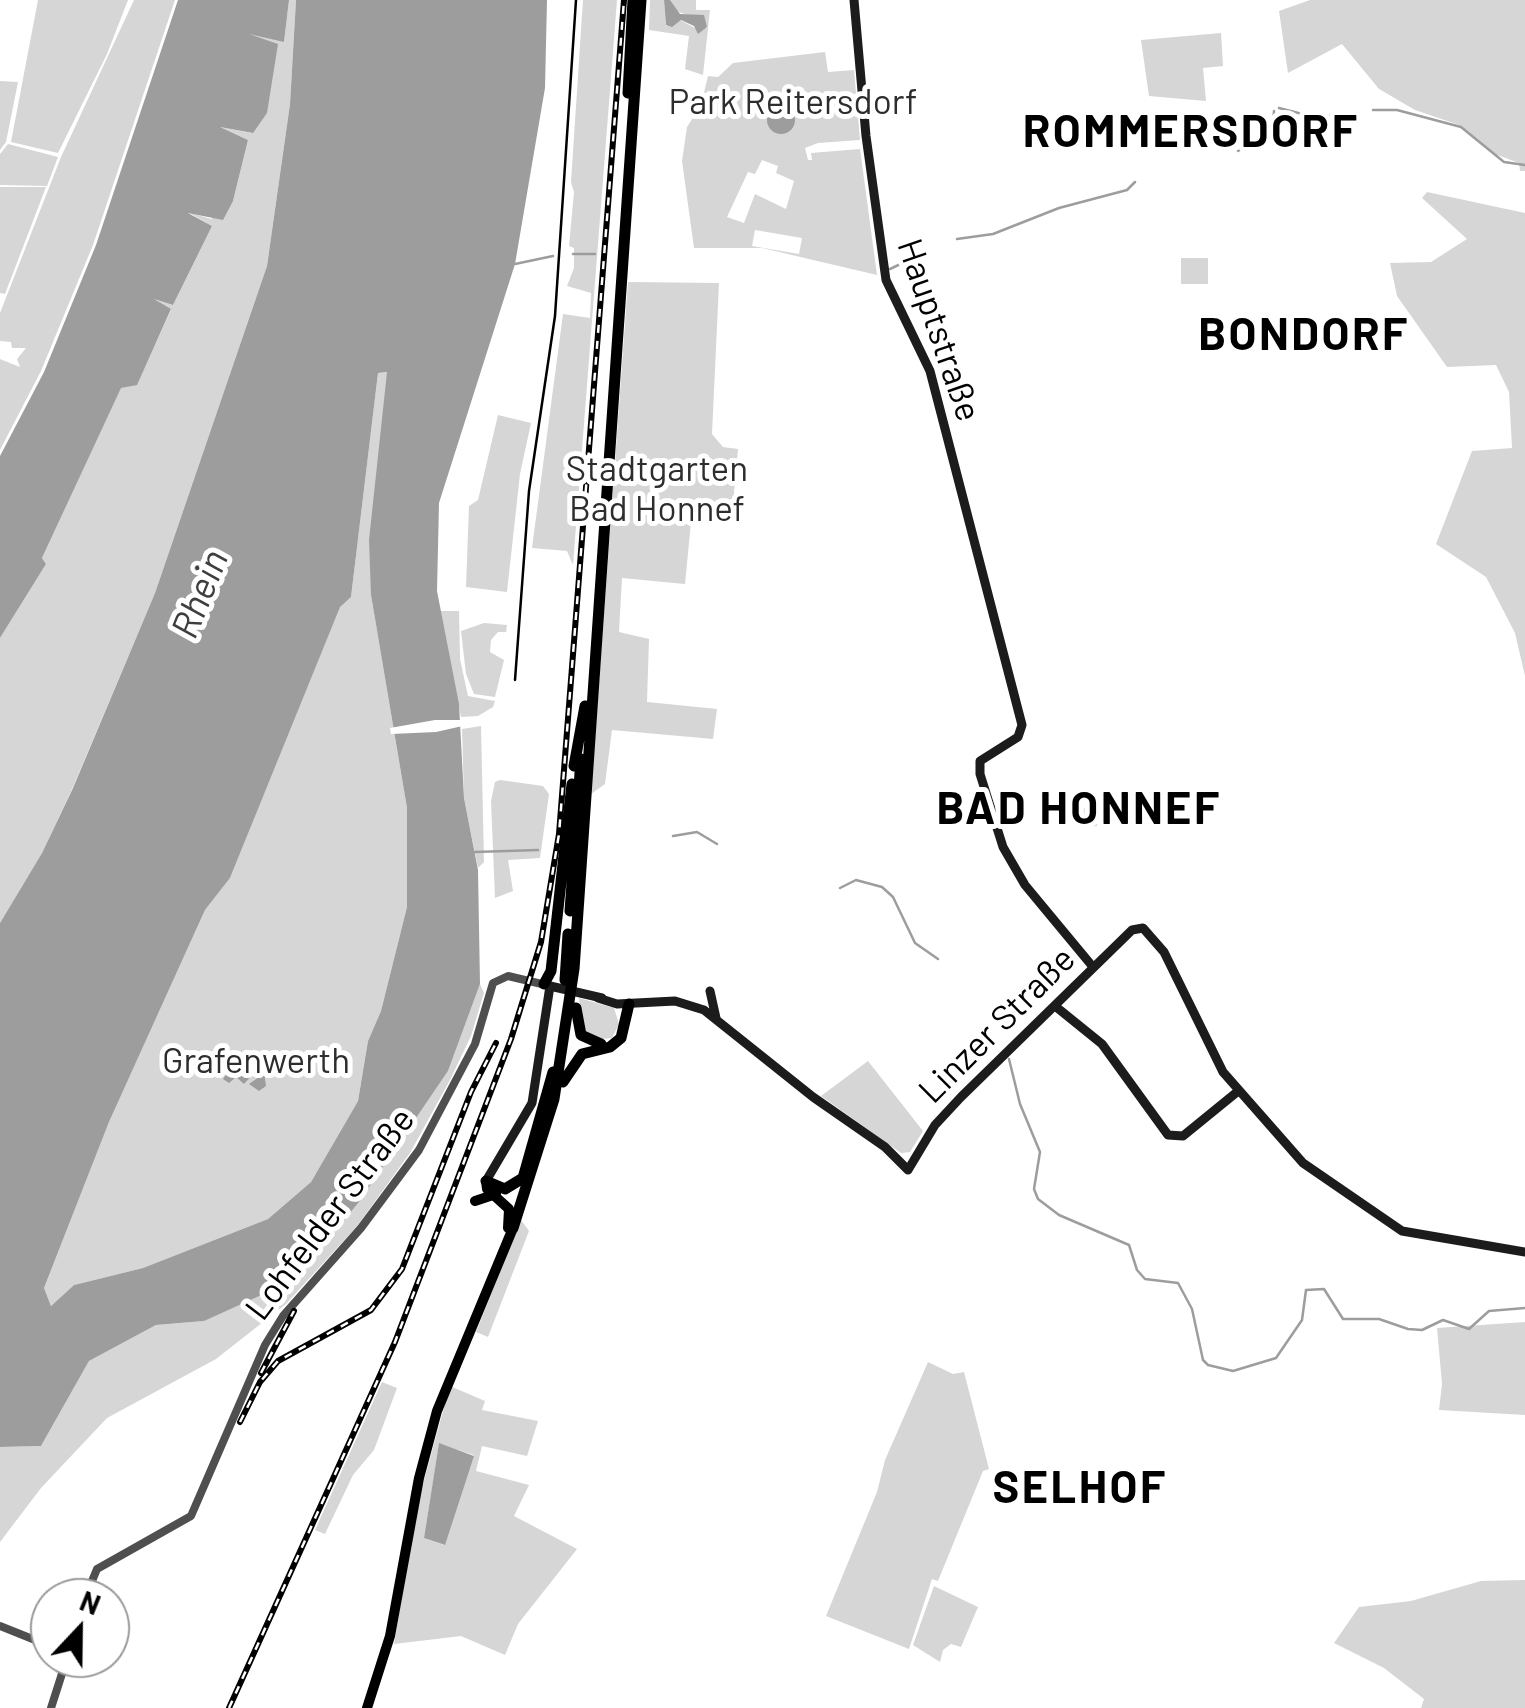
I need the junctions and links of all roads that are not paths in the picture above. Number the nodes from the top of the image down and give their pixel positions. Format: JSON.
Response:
{"nodes":[{"id":1,"x":633,"y":0,"type":"edge"},
{"id":2,"x":642,"y":0,"type":"edge"},
{"id":3,"x":854,"y":0,"type":"edge"},
{"id":4,"x":585,"y":706,"type":"junction"},
{"id":5,"x":1093,"y":967,"type":"junction"},
{"id":6,"x":574,"y":969,"type":"junction"},
{"id":7,"x":547,"y":985,"type":"junction"},
{"id":8,"x":710,"y":991,"type":"dead end"},
{"id":9,"x":1055,"y":1006,"type":"junction"},
{"id":10,"x":622,"y":1008,"type":"junction"},
{"id":11,"x":717,"y":1020,"type":"junction"},
{"id":12,"x":556,"y":1063,"type":"junction"},
{"id":13,"x":1237,"y":1092,"type":"junction"},
{"id":14,"x":550,"y":1114,"type":"junction"},
{"id":15,"x":918,"y":1153,"type":"junction"},
{"id":16,"x":895,"y":1157,"type":"junction"},
{"id":17,"x":486,"y":1181,"type":"junction"},
{"id":18,"x":497,"y":1195,"type":"junction"},
{"id":19,"x":475,"y":1201,"type":"dead end"},
{"id":20,"x":513,"y":1228,"type":"junction"},
{"id":21,"x":1525,"y":1252,"type":"edge"},
{"id":22,"x":502,"y":1254,"type":"junction"},
{"id":23,"x":94,"y":1578,"type":"edge"},
{"id":24,"x":0,"y":1626,"type":"edge"},
{"id":25,"x":30,"y":1638,"type":"edge"},
{"id":26,"x":61,"y":1678,"type":"edge"},
{"id":27,"x":51,"y":1708,"type":"edge"},
{"id":28,"x":366,"y":1708,"type":"edge"}],
"edges":[{"from":1,"to":4,"type":"highway"},
{"from":2,"to":6,"type":"highway"},
{"from":3,"to":5,"type":"main road","name":"Hauptstraße"},
{"from":4,"to":7,"type":"highway"},
{"from":4,"to":12,"type":"highway"},
{"from":5,"to":9,"type":"main road","name":"Linzer Straße"},
{"from":5,"to":13,"type":"main road","name":"Linzer Straße"},
{"from":6,"to":10,"type":"highway"},
{"from":6,"to":14,"type":"highway"},
{"from":7,"to":10,"type":"main road"},
{"from":7,"to":17,"type":"main road"},
{"from":7,"to":23,"type":"street","name":"Lohfelder Straße"},
{"from":8,"to":11,"type":"main road"},
{"from":9,"to":13,"type":"main road"},
{"from":9,"to":15,"type":"main road","name":"Linzer Straße"},
{"from":10,"to":11,"type":"main road"},
{"from":10,"to":14,"type":"highway"},
{"from":11,"to":16,"type":"main road"},
{"from":12,"to":17,"type":"highway"},
{"from":12,"to":20,"type":"highway"},
{"from":13,"to":21,"type":"main road"},
{"from":14,"to":20,"type":"highway"},
{"from":15,"to":16,"type":"main road"},
{"from":15,"to":16,"type":"main road","name":"Linzer Straße"},
{"from":17,"to":18,"type":"main road"},
{"from":18,"to":19,"type":"main road"},
{"from":18,"to":22,"type":"main road"},
{"from":20,"to":22,"type":"main road"},
{"from":22,"to":28,"type":"main road"},
{"from":24,"to":25,"type":"street"},
{"from":26,"to":27,"type":"street"}]}
